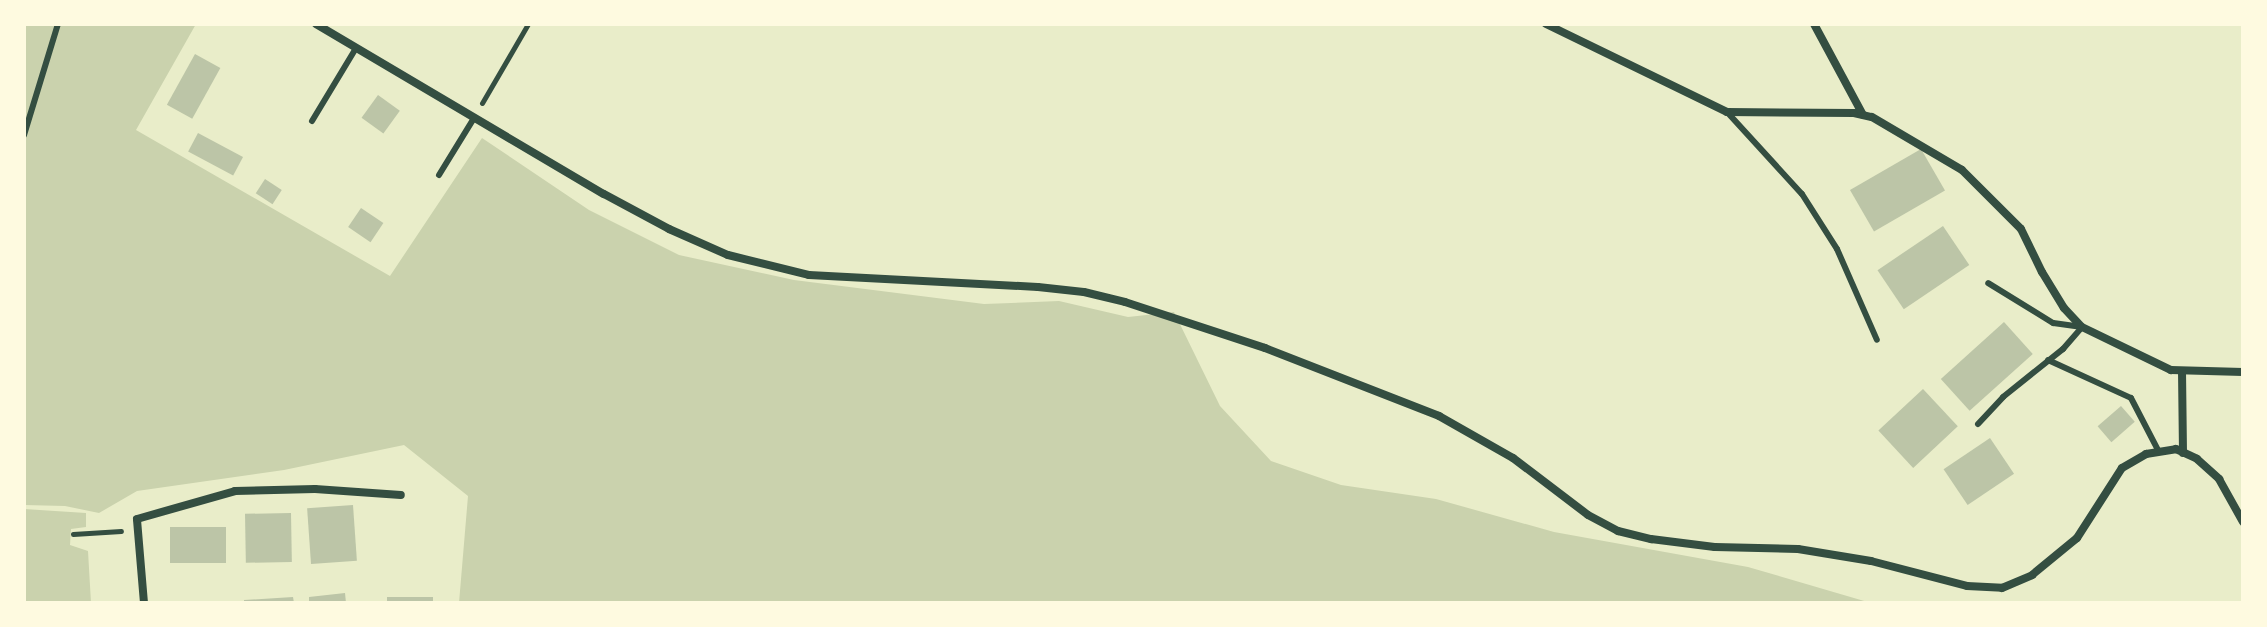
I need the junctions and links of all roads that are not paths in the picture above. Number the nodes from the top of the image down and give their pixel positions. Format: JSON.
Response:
{"nodes":[{"id":1,"x":58,"y":24,"type":"edge"},
{"id":2,"x":316,"y":24,"type":"edge"},
{"id":3,"x":1546,"y":24,"type":"edge"},
{"id":4,"x":1814,"y":24,"type":"edge"},
{"id":5,"x":356,"y":48,"type":"junction"},
{"id":6,"x":1727,"y":112,"type":"junction"},
{"id":7,"x":1863,"y":115,"type":"junction"},
{"id":8,"x":474,"y":118,"type":"junction"},
{"id":9,"x":312,"y":121,"type":"dead end"},
{"id":10,"x":24,"y":135,"type":"edge"},
{"id":11,"x":439,"y":175,"type":"dead end"},
{"id":12,"x":1988,"y":283,"type":"dead end"},
{"id":13,"x":2082,"y":327,"type":"junction"},
{"id":14,"x":1877,"y":340,"type":"dead end"},
{"id":15,"x":2048,"y":360,"type":"junction"},
{"id":16,"x":2182,"y":371,"type":"junction"},
{"id":17,"x":2243,"y":372,"type":"edge"},
{"id":18,"x":1978,"y":424,"type":"dead end"},
{"id":19,"x":2159,"y":452,"type":"junction"},
{"id":20,"x":2183,"y":453,"type":"junction"},
{"id":21,"x":401,"y":495,"type":"dead end"},
{"id":22,"x":2243,"y":522,"type":"edge"},
{"id":23,"x":144,"y":603,"type":"edge"}],
"edges":[{"from":1,"to":10,"type":"lane"},
{"from":2,"to":5,"type":"street"},
{"from":3,"to":6,"type":"street"},
{"from":4,"to":7,"type":"street"},
{"from":5,"to":8,"type":"street"},
{"from":5,"to":9,"type":"lane"},
{"from":6,"to":7,"type":"street"},
{"from":6,"to":14,"type":"lane"},
{"from":7,"to":13,"type":"street"},
{"from":8,"to":11,"type":"lane"},
{"from":8,"to":19,"type":"street"},
{"from":12,"to":13,"type":"lane"},
{"from":13,"to":15,"type":"lane"},
{"from":13,"to":16,"type":"street"},
{"from":15,"to":18,"type":"lane"},
{"from":15,"to":19,"type":"lane"},
{"from":16,"to":17,"type":"street"},
{"from":16,"to":20,"type":"street"},
{"from":19,"to":20,"type":"street"},
{"from":20,"to":22,"type":"street"},
{"from":21,"to":23,"type":"street"}]}
